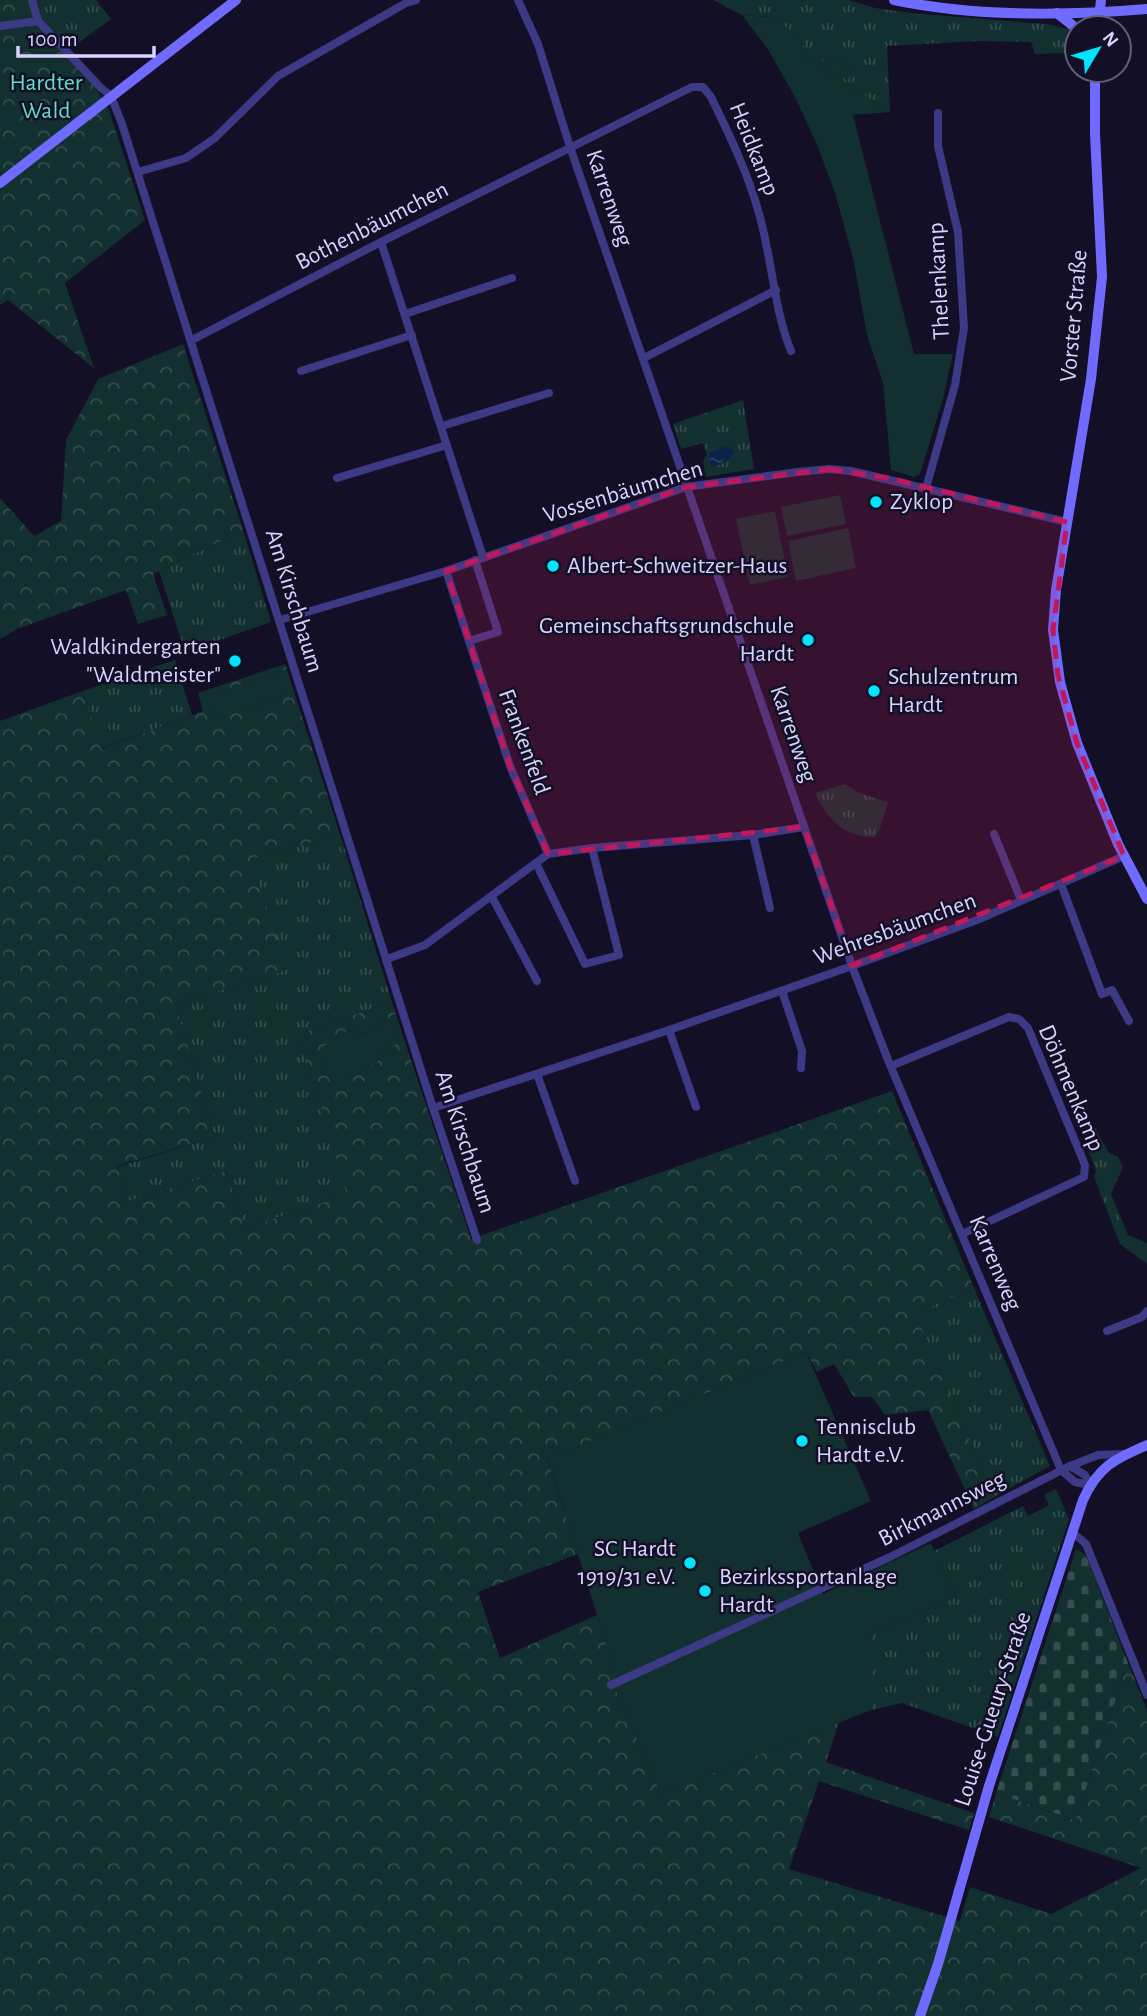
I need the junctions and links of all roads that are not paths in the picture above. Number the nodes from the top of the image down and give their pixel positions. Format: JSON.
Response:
{"nodes":[{"id":1,"x":32,"y":0,"type":"edge"},
{"id":2,"x":236,"y":0,"type":"edge"},
{"id":3,"x":416,"y":0,"type":"edge"},
{"id":4,"x":518,"y":0,"type":"edge"},
{"id":5,"x":899,"y":1,"type":"edge"},
{"id":6,"x":1100,"y":6,"type":"edge"},
{"id":7,"x":1147,"y":9,"type":"edge"},
{"id":8,"x":1057,"y":13,"type":"junction"},
{"id":9,"x":1063,"y":18,"type":"edge"},
{"id":10,"x":38,"y":21,"type":"junction"},
{"id":11,"x":0,"y":26,"type":"edge"},
{"id":12,"x":1095,"y":84,"type":"edge"},
{"id":13,"x":111,"y":96,"type":"junction"},
{"id":14,"x":938,"y":113,"type":"dead end"},
{"id":15,"x":570,"y":147,"type":"junction"},
{"id":16,"x":138,"y":172,"type":"junction"},
{"id":17,"x":0,"y":183,"type":"edge"},
{"id":18,"x":381,"y":242,"type":"junction"},
{"id":19,"x":512,"y":278,"type":"dead end"},
{"id":20,"x":776,"y":290,"type":"junction"},
{"id":21,"x":405,"y":314,"type":"junction"},
{"id":22,"x":412,"y":335,"type":"junction"},
{"id":23,"x":192,"y":340,"type":"junction"},
{"id":24,"x":790,"y":351,"type":"dead end"},
{"id":25,"x":644,"y":358,"type":"junction"},
{"id":26,"x":301,"y":371,"type":"dead end"},
{"id":27,"x":549,"y":393,"type":"dead end"},
{"id":28,"x":442,"y":426,"type":"junction"},
{"id":29,"x":447,"y":445,"type":"junction"},
{"id":30,"x":337,"y":478,"type":"dead end"},
{"id":31,"x":686,"y":487,"type":"junction"},
{"id":32,"x":926,"y":488,"type":"junction"},
{"id":33,"x":1067,"y":522,"type":"junction"},
{"id":34,"x":479,"y":559,"type":"junction"},
{"id":35,"x":446,"y":571,"type":"junction"},
{"id":36,"x":280,"y":620,"type":"junction"},
{"id":37,"x":469,"y":641,"type":"junction"},
{"id":38,"x":804,"y":827,"type":"junction"},
{"id":39,"x":994,"y":834,"type":"dead end"},
{"id":40,"x":753,"y":835,"type":"junction"},
{"id":41,"x":593,"y":848,"type":"junction"},
{"id":42,"x":548,"y":854,"type":"junction"},
{"id":43,"x":1124,"y":856,"type":"junction"},
{"id":44,"x":536,"y":863,"type":"junction"},
{"id":45,"x":1061,"y":884,"type":"junction"},
{"id":46,"x":492,"y":897,"type":"junction"},
{"id":47,"x":1147,"y":899,"type":"edge"},
{"id":48,"x":1021,"y":900,"type":"junction"},
{"id":49,"x":770,"y":908,"type":"dead end"},
{"id":50,"x":387,"y":960,"type":"junction"},
{"id":51,"x":852,"y":966,"type":"junction"},
{"id":52,"x":537,"y":981,"type":"dead end"},
{"id":53,"x":782,"y":991,"type":"junction"},
{"id":54,"x":1129,"y":1021,"type":"dead end"},
{"id":55,"x":668,"y":1030,"type":"junction"},
{"id":56,"x":891,"y":1066,"type":"junction"},
{"id":57,"x":801,"y":1068,"type":"dead end"},
{"id":58,"x":537,"y":1074,"type":"junction"},
{"id":59,"x":696,"y":1107,"type":"dead end"},
{"id":60,"x":433,"y":1108,"type":"junction"},
{"id":61,"x":575,"y":1181,"type":"dead end"},
{"id":62,"x":962,"y":1234,"type":"junction"},
{"id":63,"x":477,"y":1240,"type":"dead end"},
{"id":64,"x":1147,"y":1311,"type":"edge"},
{"id":65,"x":1107,"y":1331,"type":"dead end"},
{"id":66,"x":1147,"y":1445,"type":"edge"},
{"id":67,"x":1126,"y":1454,"type":"junction"},
{"id":68,"x":1070,"y":1466,"type":"junction"},
{"id":69,"x":1061,"y":1471,"type":"junction"},
{"id":70,"x":1090,"y":1485,"type":"junction"},
{"id":71,"x":1072,"y":1532,"type":"junction"},
{"id":72,"x":611,"y":1685,"type":"dead end"},
{"id":73,"x":1147,"y":1695,"type":"edge"},
{"id":74,"x":920,"y":2016,"type":"edge"}],
"edges":[{"from":1,"to":10,"type":"street","name":"Am Kirschbaum"},
{"from":2,"to":13,"type":"main road"},
{"from":3,"to":16,"type":"street"},
{"from":4,"to":15,"type":"street","name":"Karrenweg"},
{"from":5,"to":8,"type":"main road"},
{"from":6,"to":7,"type":"main road"},
{"from":6,"to":8,"type":"main road"},
{"from":8,"to":9,"type":"main road"},
{"from":10,"to":11,"type":"street"},
{"from":10,"to":13,"type":"street","name":"Am Kirschbaum"},
{"from":12,"to":33,"type":"main road","name":"Vorster Straße"},
{"from":13,"to":16,"type":"street","name":"Am Kirschbaum"},
{"from":13,"to":17,"type":"main road"},
{"from":14,"to":32,"type":"street","name":"Thelenkamp"},
{"from":15,"to":18,"type":"street","name":"Bothenbäumchen"},
{"from":15,"to":20,"type":"street","name":"Heidkamp"},
{"from":15,"to":25,"type":"street","name":"Karrenweg"},
{"from":16,"to":23,"type":"street","name":"Am Kirschbaum"},
{"from":18,"to":21,"type":"street"},
{"from":18,"to":23,"type":"street","name":"Bothenbäumchen"},
{"from":19,"to":21,"type":"street"},
{"from":20,"to":24,"type":"street","name":"Heidkamp"},
{"from":20,"to":25,"type":"street"},
{"from":21,"to":22,"type":"street"},
{"from":22,"to":26,"type":"street"},
{"from":22,"to":28,"type":"street"},
{"from":23,"to":36,"type":"street","name":"Am Kirschbaum"},
{"from":25,"to":31,"type":"street","name":"Karrenweg"},
{"from":27,"to":28,"type":"street"},
{"from":28,"to":29,"type":"street"},
{"from":29,"to":30,"type":"street"},
{"from":29,"to":34,"type":"street"},
{"from":31,"to":32,"type":"street","name":"Vossenbäumchen"},
{"from":31,"to":34,"type":"street","name":"Vossenbäumchen"},
{"from":31,"to":38,"type":"street","name":"Karrenweg"},
{"from":32,"to":33,"type":"street","name":"Vossenbäumchen"},
{"from":33,"to":43,"type":"main road","name":"Vorster Straße"},
{"from":34,"to":35,"type":"street","name":"Vossenbäumchen"},
{"from":34,"to":37,"type":"street"},
{"from":35,"to":36,"type":"street","name":"Vossenbäumchen"},
{"from":35,"to":37,"type":"street","name":"Frankenfeld"},
{"from":36,"to":50,"type":"street","name":"Am Kirschbaum"},
{"from":37,"to":42,"type":"street","name":"Frankenfeld"},
{"from":38,"to":40,"type":"street"},
{"from":38,"to":51,"type":"street","name":"Karrenweg"},
{"from":39,"to":48,"type":"street"},
{"from":40,"to":41,"type":"street"},
{"from":40,"to":49,"type":"street"},
{"from":41,"to":42,"type":"street"},
{"from":41,"to":44,"type":"street"},
{"from":42,"to":44,"type":"street"},
{"from":43,"to":45,"type":"street","name":"Wehresbäumchen"},
{"from":43,"to":47,"type":"main road","name":"Vorster Straße"},
{"from":44,"to":46,"type":"street"},
{"from":45,"to":48,"type":"street","name":"Wehresbäumchen"},
{"from":45,"to":54,"type":"street"},
{"from":46,"to":50,"type":"street"},
{"from":46,"to":52,"type":"street"},
{"from":48,"to":51,"type":"street","name":"Wehresbäumchen"},
{"from":50,"to":60,"type":"street","name":"Am Kirschbaum"},
{"from":51,"to":53,"type":"street","name":"Wehresbäumchen"},
{"from":51,"to":56,"type":"street","name":"Karrenweg"},
{"from":53,"to":55,"type":"street","name":"Wehresbäumchen"},
{"from":53,"to":57,"type":"street"},
{"from":55,"to":58,"type":"street","name":"Wehresbäumchen"},
{"from":55,"to":59,"type":"street"},
{"from":56,"to":62,"type":"street","name":"Karrenweg"},
{"from":56,"to":62,"type":"street","name":"Döhmenkamp"},
{"from":58,"to":60,"type":"street","name":"Wehresbäumchen"},
{"from":58,"to":61,"type":"street"},
{"from":60,"to":63,"type":"street","name":"Am Kirschbaum"},
{"from":62,"to":69,"type":"street","name":"Karrenweg"},
{"from":64,"to":65,"type":"street"},
{"from":66,"to":67,"type":"main road","name":"Louise-Gueury-Straße"},
{"from":67,"to":68,"type":"street"},
{"from":67,"to":70,"type":"main road","name":"Louise-Gueury-Straße"},
{"from":68,"to":69,"type":"street"},
{"from":68,"to":70,"type":"street"},
{"from":69,"to":70,"type":"street"},
{"from":69,"to":72,"type":"street","name":"Birkmannsweg"},
{"from":70,"to":71,"type":"main road","name":"Louise-Gueury-Straße"},
{"from":71,"to":73,"type":"street"},
{"from":71,"to":74,"type":"main road","name":"Louise-Gueury-Straße"}]}
